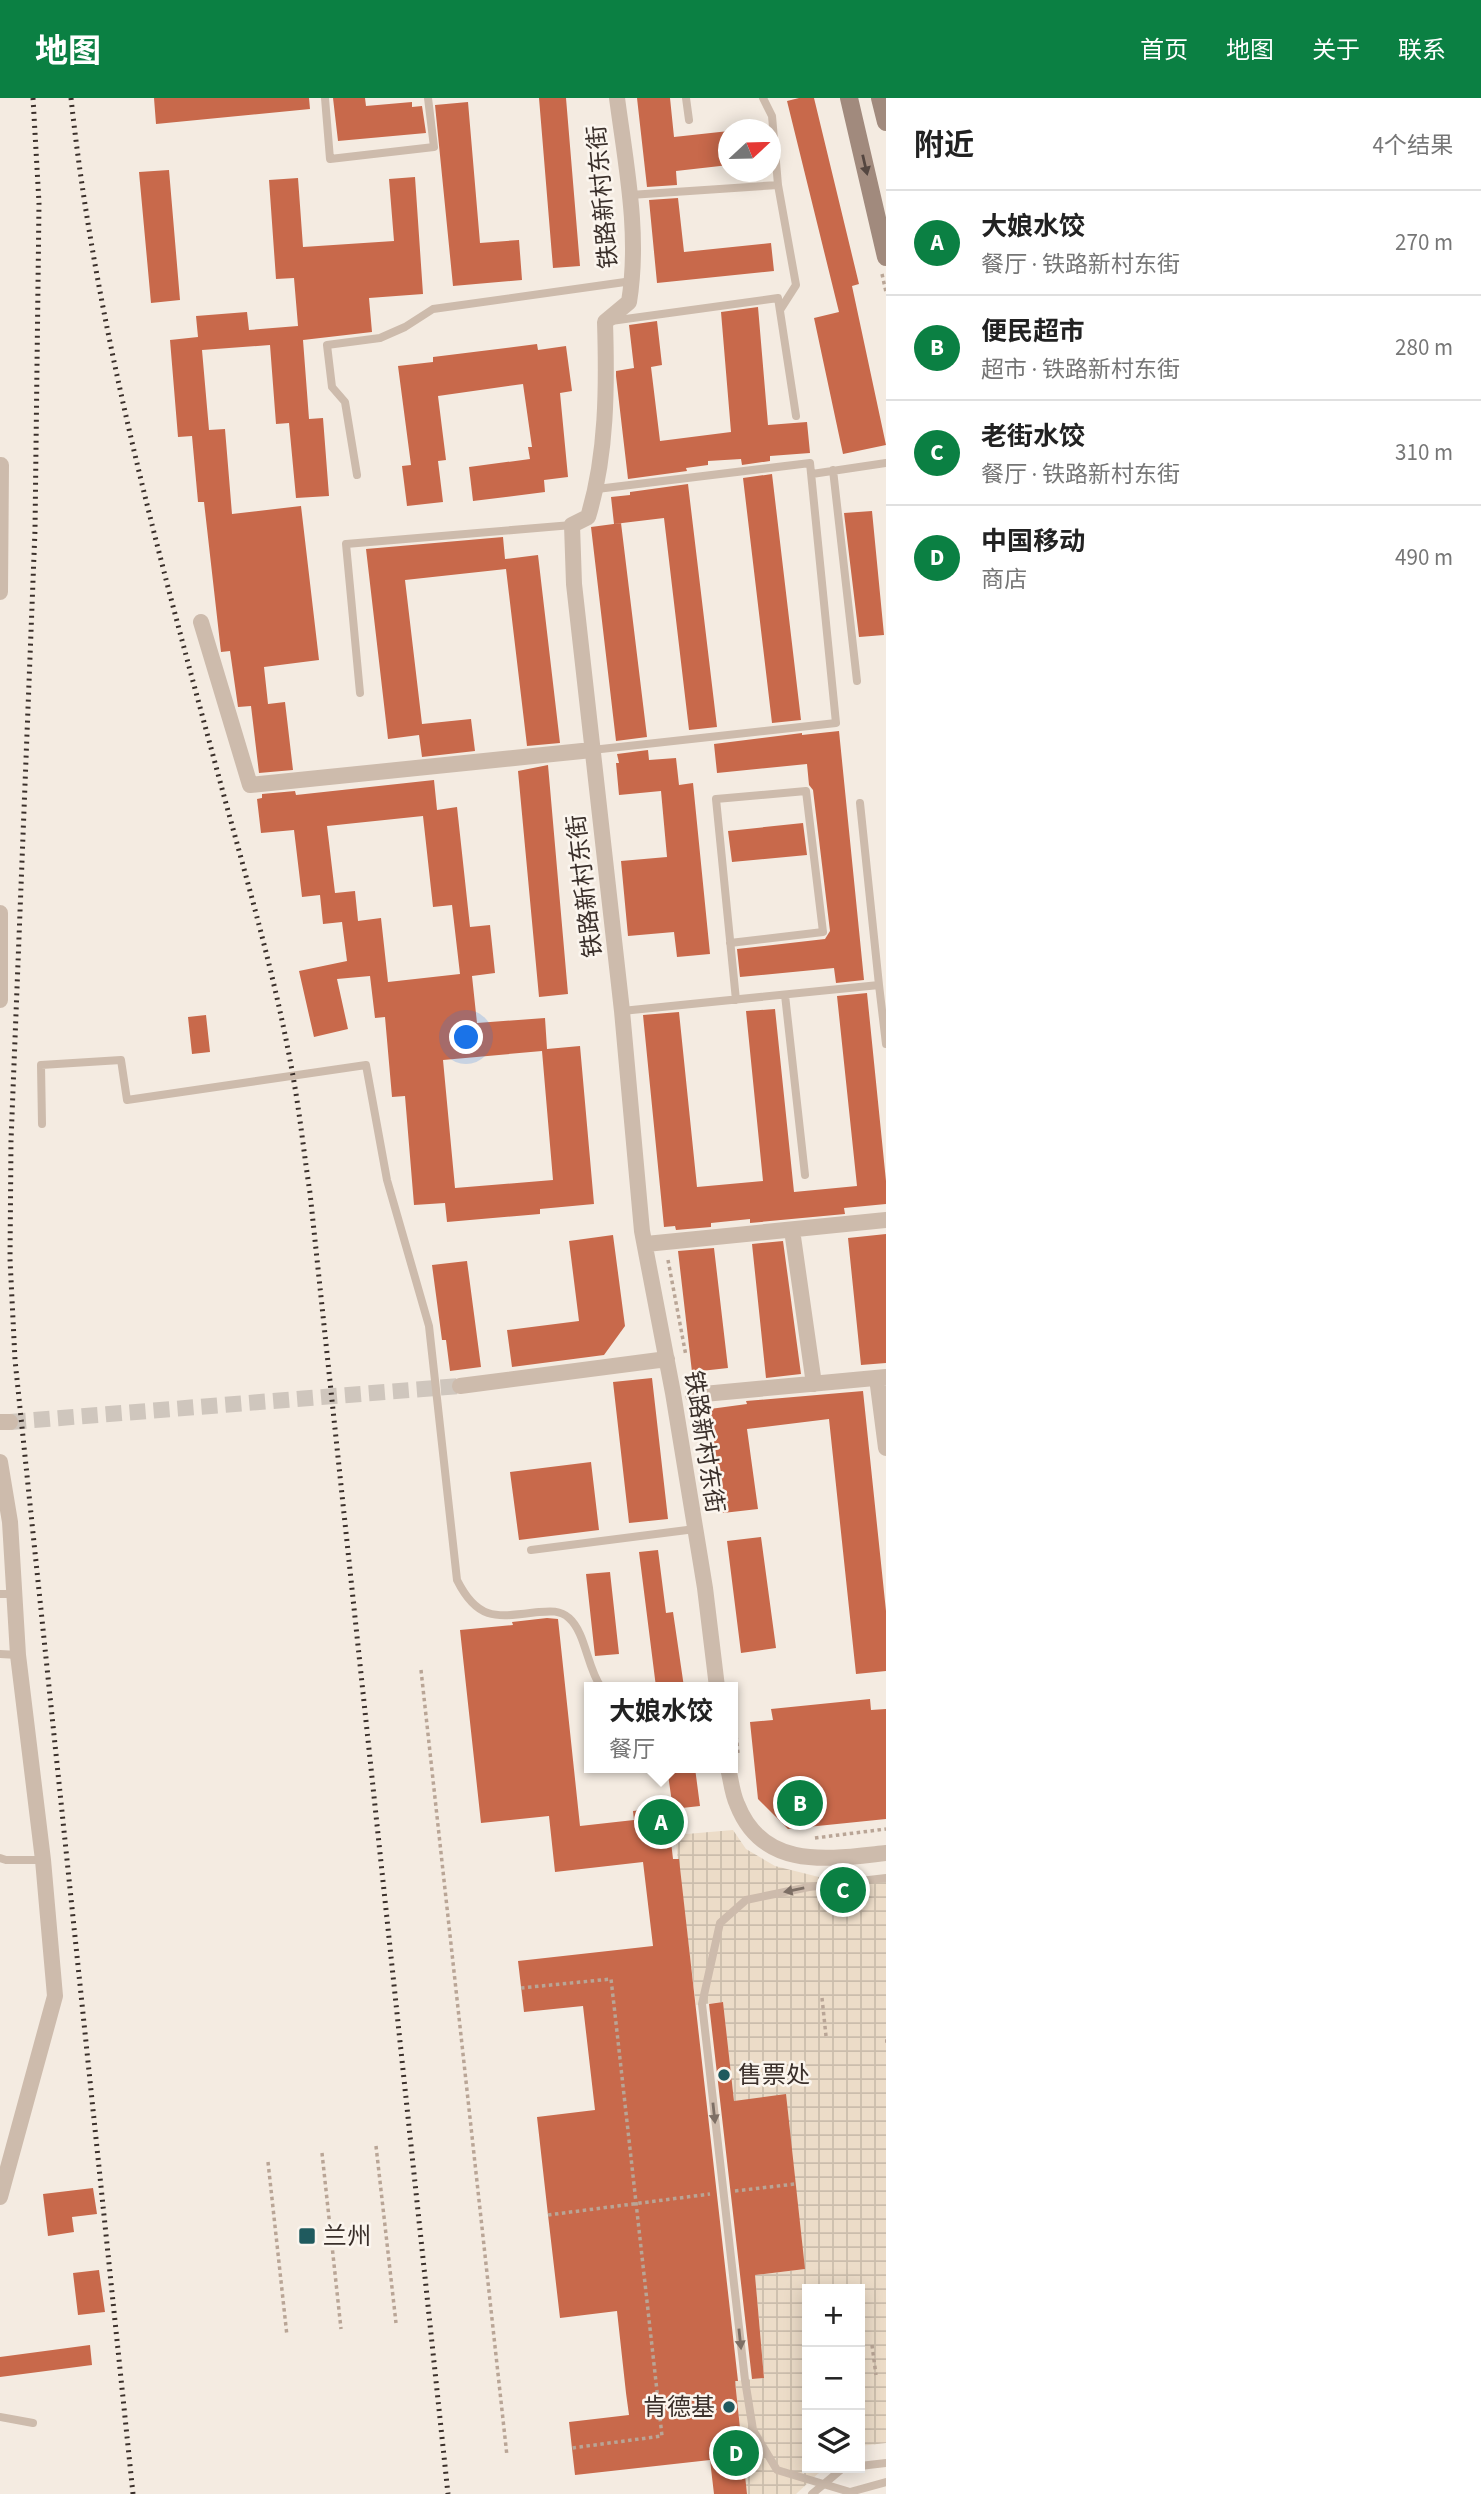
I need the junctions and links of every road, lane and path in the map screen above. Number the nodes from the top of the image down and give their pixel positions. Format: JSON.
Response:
{"nodes":[{"id":1,"x":325,"y":98,"type":"edge"},
{"id":2,"x":428,"y":98,"type":"edge"},
{"id":3,"x":617,"y":98,"type":"edge"},
{"id":4,"x":687,"y":98,"type":"edge"},
{"id":5,"x":763,"y":98,"type":"edge"},
{"id":6,"x":849,"y":98,"type":"edge"},
{"id":7,"x":880,"y":98,"type":"edge"},
{"id":8,"x":689,"y":120,"type":"dead end"},
{"id":9,"x":886,"y":122,"type":"edge"},
{"id":10,"x":778,"y":186,"type":"junction"},
{"id":11,"x":630,"y":195,"type":"junction"},
{"id":12,"x":886,"y":257,"type":"edge"},
{"id":13,"x":632,"y":281,"type":"junction"},
{"id":14,"x":780,"y":310,"type":"junction"},
{"id":15,"x":605,"y":322,"type":"junction"},
{"id":16,"x":796,"y":416,"type":"dead end"},
{"id":17,"x":886,"y":463,"type":"edge"},
{"id":18,"x":1,"y":465,"type":"edge"},
{"id":19,"x":833,"y":470,"type":"junction"},
{"id":20,"x":811,"y":474,"type":"junction"},
{"id":21,"x":357,"y":475,"type":"dead end"},
{"id":22,"x":597,"y":489,"type":"junction"},
{"id":23,"x":572,"y":525,"type":"junction"},
{"id":24,"x":0,"y":592,"type":"edge"},
{"id":25,"x":201,"y":622,"type":"dead end"},
{"id":26,"x":857,"y":681,"type":"dead end"},
{"id":27,"x":360,"y":693,"type":"dead end"},
{"id":28,"x":592,"y":751,"type":"junction"},
{"id":29,"x":860,"y":803,"type":"dead end"},
{"id":30,"x":0,"y":914,"type":"edge"},
{"id":31,"x":730,"y":943,"type":"junction"},
{"id":32,"x":879,"y":985,"type":"junction"},
{"id":33,"x":785,"y":995,"type":"junction"},
{"id":34,"x":0,"y":1000,"type":"edge"},
{"id":35,"x":736,"y":1000,"type":"junction"},
{"id":36,"x":622,"y":1011,"type":"junction"},
{"id":37,"x":886,"y":1044,"type":"edge"},
{"id":38,"x":42,"y":1124,"type":"dead end"},
{"id":39,"x":804,"y":1175,"type":"dead end"},
{"id":40,"x":886,"y":1220,"type":"edge"},
{"id":41,"x":792,"y":1230,"type":"junction"},
{"id":42,"x":646,"y":1244,"type":"junction"},
{"id":43,"x":667,"y":1359,"type":"junction"},
{"id":44,"x":882,"y":1377,"type":"edge"},
{"id":45,"x":814,"y":1384,"type":"junction"},
{"id":46,"x":460,"y":1386,"type":"tunnel mouth"},
{"id":47,"x":694,"y":1395,"type":"dead end"},
{"id":48,"x":886,"y":1448,"type":"edge"},
{"id":49,"x":0,"y":1462,"type":"edge"},
{"id":50,"x":5,"y":1523,"type":"edge"},
{"id":51,"x":695,"y":1529,"type":"junction"},
{"id":52,"x":531,"y":1550,"type":"dead end"},
{"id":53,"x":7,"y":1594,"type":"edge"},
{"id":54,"x":0,"y":1654,"type":"edge"},
{"id":55,"x":18,"y":1655,"type":"junction"},
{"id":56,"x":421,"y":1670,"type":"dead end"},
{"id":57,"x":597,"y":1682,"type":"edge"},
{"id":58,"x":716,"y":1682,"type":"edge"},
{"id":59,"x":734,"y":1773,"type":"edge"},
{"id":60,"x":886,"y":1829,"type":"edge"},
{"id":61,"x":805,"y":1840,"type":"dead end"},
{"id":62,"x":886,"y":1853,"type":"edge"},
{"id":63,"x":0,"y":1858,"type":"edge"},
{"id":64,"x":43,"y":1860,"type":"junction"},
{"id":65,"x":886,"y":1878,"type":"edge"},
{"id":66,"x":521,"y":1988,"type":"dead end"},
{"id":67,"x":822,"y":1998,"type":"dead end"},
{"id":68,"x":826,"y":2036,"type":"dead end"},
{"id":69,"x":376,"y":2146,"type":"dead end"},
{"id":70,"x":322,"y":2153,"type":"dead end"},
{"id":71,"x":268,"y":2162,"type":"dead end"},
{"id":72,"x":795,"y":2184,"type":"dead end"},
{"id":73,"x":728,"y":2192,"type":"dead end"},
{"id":74,"x":715,"y":2193,"type":"dead end"},
{"id":75,"x":0,"y":2197,"type":"edge"},
{"id":76,"x":635,"y":2203,"type":"junction"},
{"id":77,"x":548,"y":2215,"type":"dead end"},
{"id":78,"x":396,"y":2323,"type":"dead end"},
{"id":79,"x":341,"y":2329,"type":"dead end"},
{"id":80,"x":287,"y":2336,"type":"dead end"},
{"id":81,"x":872,"y":2345,"type":"dead end"},
{"id":82,"x":876,"y":2375,"type":"dead end"},
{"id":83,"x":0,"y":2417,"type":"edge"},
{"id":84,"x":33,"y":2423,"type":"dead end"},
{"id":85,"x":572,"y":2448,"type":"dead end"},
{"id":86,"x":507,"y":2456,"type":"dead end"},
{"id":87,"x":886,"y":2463,"type":"edge"},
{"id":88,"x":865,"y":2465,"type":"edge"},
{"id":89,"x":840,"y":2473,"type":"edge"},
{"id":90,"x":886,"y":2482,"type":"edge"},
{"id":91,"x":812,"y":2494,"type":"edge"}],
"edges":[{"from":1,"to":2,"type":"lane"},
{"from":3,"to":11,"type":"street","name":"铁路新村东街"},
{"from":4,"to":8,"type":"lane"},
{"from":5,"to":10,"type":"lane"},
{"from":6,"to":12,"type":"main road","one_way":true},
{"from":7,"to":9,"type":"main road"},
{"from":10,"to":11,"type":"lane"},
{"from":10,"to":14,"type":"lane"},
{"from":11,"to":13,"type":"street","name":"铁路新村东街"},
{"from":13,"to":15,"type":"street","name":"铁路新村东街"},
{"from":13,"to":21,"type":"lane"},
{"from":14,"to":15,"type":"lane"},
{"from":14,"to":16,"type":"lane"},
{"from":15,"to":22,"type":"street"},
{"from":17,"to":19,"type":"lane"},
{"from":18,"to":24,"type":"street"},
{"from":19,"to":20,"type":"lane"},
{"from":19,"to":26,"type":"lane"},
{"from":20,"to":22,"type":"lane"},
{"from":20,"to":28,"type":"lane"},
{"from":22,"to":23,"type":"street"},
{"from":23,"to":27,"type":"lane"},
{"from":23,"to":28,"type":"street","name":"铁路新村东街"},
{"from":25,"to":28,"type":"street"},
{"from":28,"to":36,"type":"street","name":"铁路新村东街"},
{"from":29,"to":32,"type":"lane"},
{"from":30,"to":34,"type":"street"},
{"from":31,"to":31,"type":"lane"},
{"from":31,"to":35,"type":"lane"},
{"from":32,"to":33,"type":"lane"},
{"from":32,"to":37,"type":"lane"},
{"from":33,"to":35,"type":"lane"},
{"from":33,"to":39,"type":"lane"},
{"from":35,"to":36,"type":"lane"},
{"from":36,"to":42,"type":"street","name":"铁路新村东街"},
{"from":38,"to":57,"type":"lane"},
{"from":40,"to":41,"type":"street"},
{"from":41,"to":42,"type":"street"},
{"from":41,"to":45,"type":"street"},
{"from":42,"to":43,"type":"street","name":"铁路新村东街"},
{"from":43,"to":46,"type":"street"},
{"from":43,"to":51,"type":"street","name":"铁路新村东街"},
{"from":44,"to":45,"type":"street"},
{"from":44,"to":48,"type":"street"},
{"from":45,"to":47,"type":"street"},
{"from":49,"to":50,"type":"street"},
{"from":50,"to":53,"type":"street"},
{"from":51,"to":52,"type":"lane"},
{"from":51,"to":58,"type":"street","name":"铁路新村东街"},
{"from":53,"to":55,"type":"street"},
{"from":54,"to":55,"type":"lane"},
{"from":55,"to":64,"type":"street"},
{"from":56,"to":86,"type":"path"},
{"from":59,"to":62,"type":"street"},
{"from":60,"to":61,"type":"path"},
{"from":63,"to":64,"type":"lane"},
{"from":64,"to":75,"type":"street"},
{"from":65,"to":90,"type":"lane","one_way":true,"bridge":true},
{"from":66,"to":76,"type":"path"},
{"from":67,"to":68,"type":"path"},
{"from":69,"to":78,"type":"path"},
{"from":70,"to":79,"type":"path"},
{"from":71,"to":80,"type":"path"},
{"from":72,"to":73,"type":"path"},
{"from":74,"to":76,"type":"path"},
{"from":76,"to":77,"type":"path"},
{"from":76,"to":85,"type":"path"},
{"from":81,"to":82,"type":"path"},
{"from":83,"to":84,"type":"lane"},
{"from":87,"to":88,"type":"lane"},
{"from":89,"to":91,"type":"lane"}]}
